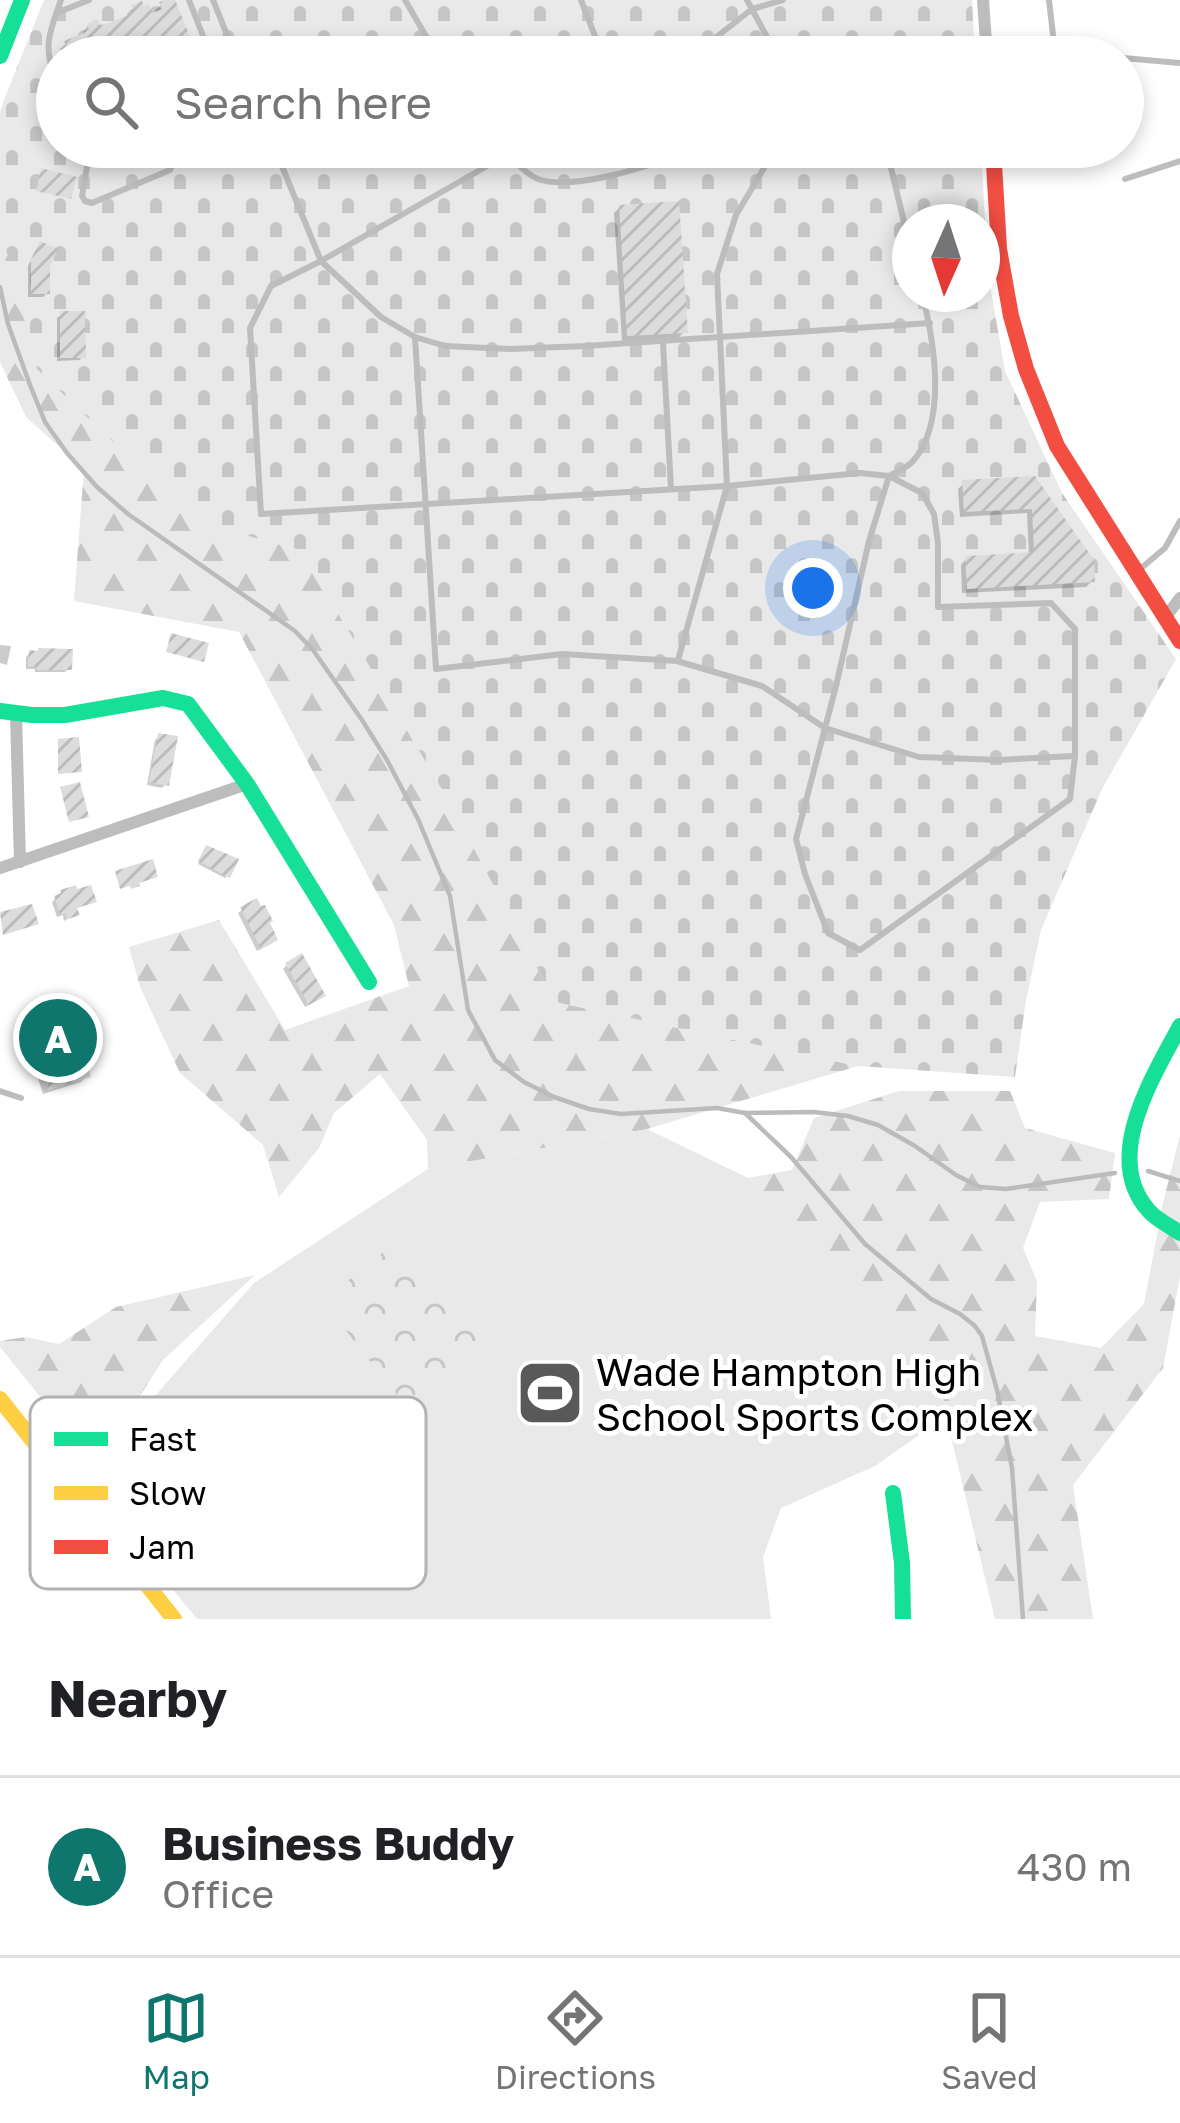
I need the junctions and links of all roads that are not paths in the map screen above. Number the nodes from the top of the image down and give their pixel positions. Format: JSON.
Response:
{"nodes":[{"id":1,"x":22,"y":0,"type":"edge"},
{"id":2,"x":61,"y":0,"type":"edge"},
{"id":3,"x":89,"y":0,"type":"edge"},
{"id":4,"x":189,"y":0,"type":"edge"},
{"id":5,"x":213,"y":0,"type":"edge"},
{"id":6,"x":404,"y":0,"type":"edge"},
{"id":7,"x":581,"y":0,"type":"edge"},
{"id":8,"x":747,"y":0,"type":"edge"},
{"id":9,"x":783,"y":0,"type":"edge"},
{"id":10,"x":983,"y":0,"type":"edge"},
{"id":11,"x":1049,"y":0,"type":"edge"},
{"id":12,"x":752,"y":9,"type":"junction"},
{"id":13,"x":56,"y":14,"type":"junction"},
{"id":14,"x":48,"y":36,"type":"edge"},
{"id":15,"x":203,"y":36,"type":"edge"},
{"id":16,"x":228,"y":36,"type":"edge"},
{"id":17,"x":425,"y":36,"type":"edge"},
{"id":18,"x":595,"y":36,"type":"edge"},
{"id":19,"x":718,"y":36,"type":"edge"},
{"id":20,"x":765,"y":36,"type":"edge"},
{"id":21,"x":986,"y":36,"type":"edge"},
{"id":22,"x":1053,"y":36,"type":"edge"},
{"id":23,"x":0,"y":56,"type":"edge"},
{"id":24,"x":1144,"y":60,"type":"edge"},
{"id":25,"x":1180,"y":63,"type":"edge"},
{"id":26,"x":1180,"y":161,"type":"edge"},
{"id":27,"x":87,"y":168,"type":"edge"},
{"id":28,"x":171,"y":168,"type":"edge"},
{"id":29,"x":283,"y":168,"type":"edge"},
{"id":30,"x":477,"y":168,"type":"edge"},
{"id":31,"x":525,"y":168,"type":"edge"},
{"id":32,"x":638,"y":168,"type":"edge"},
{"id":33,"x":766,"y":168,"type":"edge"},
{"id":34,"x":891,"y":168,"type":"edge"},
{"id":35,"x":994,"y":168,"type":"edge"},
{"id":36,"x":1125,"y":179,"type":"dead end"},
{"id":37,"x":900,"y":204,"type":"edge"},
{"id":38,"x":321,"y":261,"type":"junction"},
{"id":39,"x":927,"y":312,"type":"edge"},
{"id":40,"x":930,"y":323,"type":"junction"},
{"id":41,"x":720,"y":336,"type":"junction"},
{"id":42,"x":416,"y":338,"type":"junction"},
{"id":43,"x":663,"y":341,"type":"junction"},
{"id":44,"x":889,"y":476,"type":"junction"},
{"id":45,"x":727,"y":486,"type":"junction"},
{"id":46,"x":671,"y":489,"type":"junction"},
{"id":47,"x":427,"y":504,"type":"junction"},
{"id":48,"x":1180,"y":521,"type":"edge"},
{"id":49,"x":1136,"y":573,"type":"junction"},
{"id":50,"x":1180,"y":598,"type":"edge"},
{"id":51,"x":1165,"y":618,"type":"junction"},
{"id":52,"x":1180,"y":641,"type":"edge"},
{"id":53,"x":677,"y":661,"type":"junction"},
{"id":54,"x":8,"y":713,"type":"edge"},
{"id":55,"x":825,"y":728,"type":"junction"},
{"id":56,"x":1075,"y":757,"type":"junction"},
{"id":57,"x":247,"y":784,"type":"junction"},
{"id":58,"x":20,"y":862,"type":"junction"},
{"id":59,"x":0,"y":868,"type":"edge"},
{"id":60,"x":369,"y":982,"type":"dead end"},
{"id":61,"x":1180,"y":1027,"type":"edge"},
{"id":62,"x":0,"y":1091,"type":"edge"},
{"id":63,"x":22,"y":1098,"type":"dead end"},
{"id":64,"x":1180,"y":1233,"type":"edge"},
{"id":65,"x":0,"y":1399,"type":"edge"},
{"id":66,"x":30,"y":1437,"type":"edge"},
{"id":67,"x":893,"y":1492,"type":"dead end"},
{"id":68,"x":150,"y":1589,"type":"edge"},
{"id":69,"x":174,"y":1619,"type":"edge"},
{"id":70,"x":903,"y":1619,"type":"edge"}],
"edges":[{"from":1,"to":23,"type":"street"},
{"from":2,"to":13,"type":"lane"},
{"from":3,"to":13,"type":"lane"},
{"from":4,"to":15,"type":"lane"},
{"from":5,"to":16,"type":"lane"},
{"from":6,"to":17,"type":"lane"},
{"from":7,"to":18,"type":"lane"},
{"from":8,"to":12,"type":"lane"},
{"from":9,"to":12,"type":"lane"},
{"from":10,"to":21,"type":"street"},
{"from":11,"to":22,"type":"lane"},
{"from":12,"to":19,"type":"lane"},
{"from":12,"to":20,"type":"lane"},
{"from":13,"to":14,"type":"lane"},
{"from":24,"to":25,"type":"lane"},
{"from":26,"to":36,"type":"lane"},
{"from":27,"to":28,"type":"lane"},
{"from":29,"to":38,"type":"lane"},
{"from":30,"to":38,"type":"lane"},
{"from":31,"to":32,"type":"lane"},
{"from":33,"to":41,"type":"lane"},
{"from":34,"to":37,"type":"lane"},
{"from":35,"to":49,"type":"street"},
{"from":38,"to":42,"type":"lane"},
{"from":38,"to":47,"type":"lane"},
{"from":39,"to":40,"type":"lane"},
{"from":40,"to":41,"type":"lane"},
{"from":40,"to":44,"type":"lane"},
{"from":41,"to":43,"type":"lane"},
{"from":41,"to":45,"type":"lane"},
{"from":42,"to":43,"type":"lane"},
{"from":42,"to":47,"type":"lane"},
{"from":43,"to":46,"type":"lane"},
{"from":44,"to":45,"type":"lane"},
{"from":44,"to":55,"type":"lane"},
{"from":44,"to":56,"type":"lane"},
{"from":45,"to":46,"type":"lane"},
{"from":45,"to":53,"type":"lane"},
{"from":46,"to":47,"type":"lane"},
{"from":47,"to":53,"type":"lane"},
{"from":48,"to":49,"type":"lane"},
{"from":49,"to":51,"type":"street"},
{"from":50,"to":51,"type":"street"},
{"from":51,"to":52,"type":"street"},
{"from":53,"to":55,"type":"lane"},
{"from":54,"to":57,"type":"street"},
{"from":54,"to":58,"type":"street"},
{"from":55,"to":56,"type":"lane"},
{"from":55,"to":56,"type":"lane"},
{"from":57,"to":58,"type":"street"},
{"from":57,"to":60,"type":"street"},
{"from":58,"to":59,"type":"street"},
{"from":61,"to":64,"type":"street"},
{"from":62,"to":63,"type":"lane"},
{"from":65,"to":66,"type":"street"},
{"from":67,"to":70,"type":"street"},
{"from":68,"to":69,"type":"street"}]}
